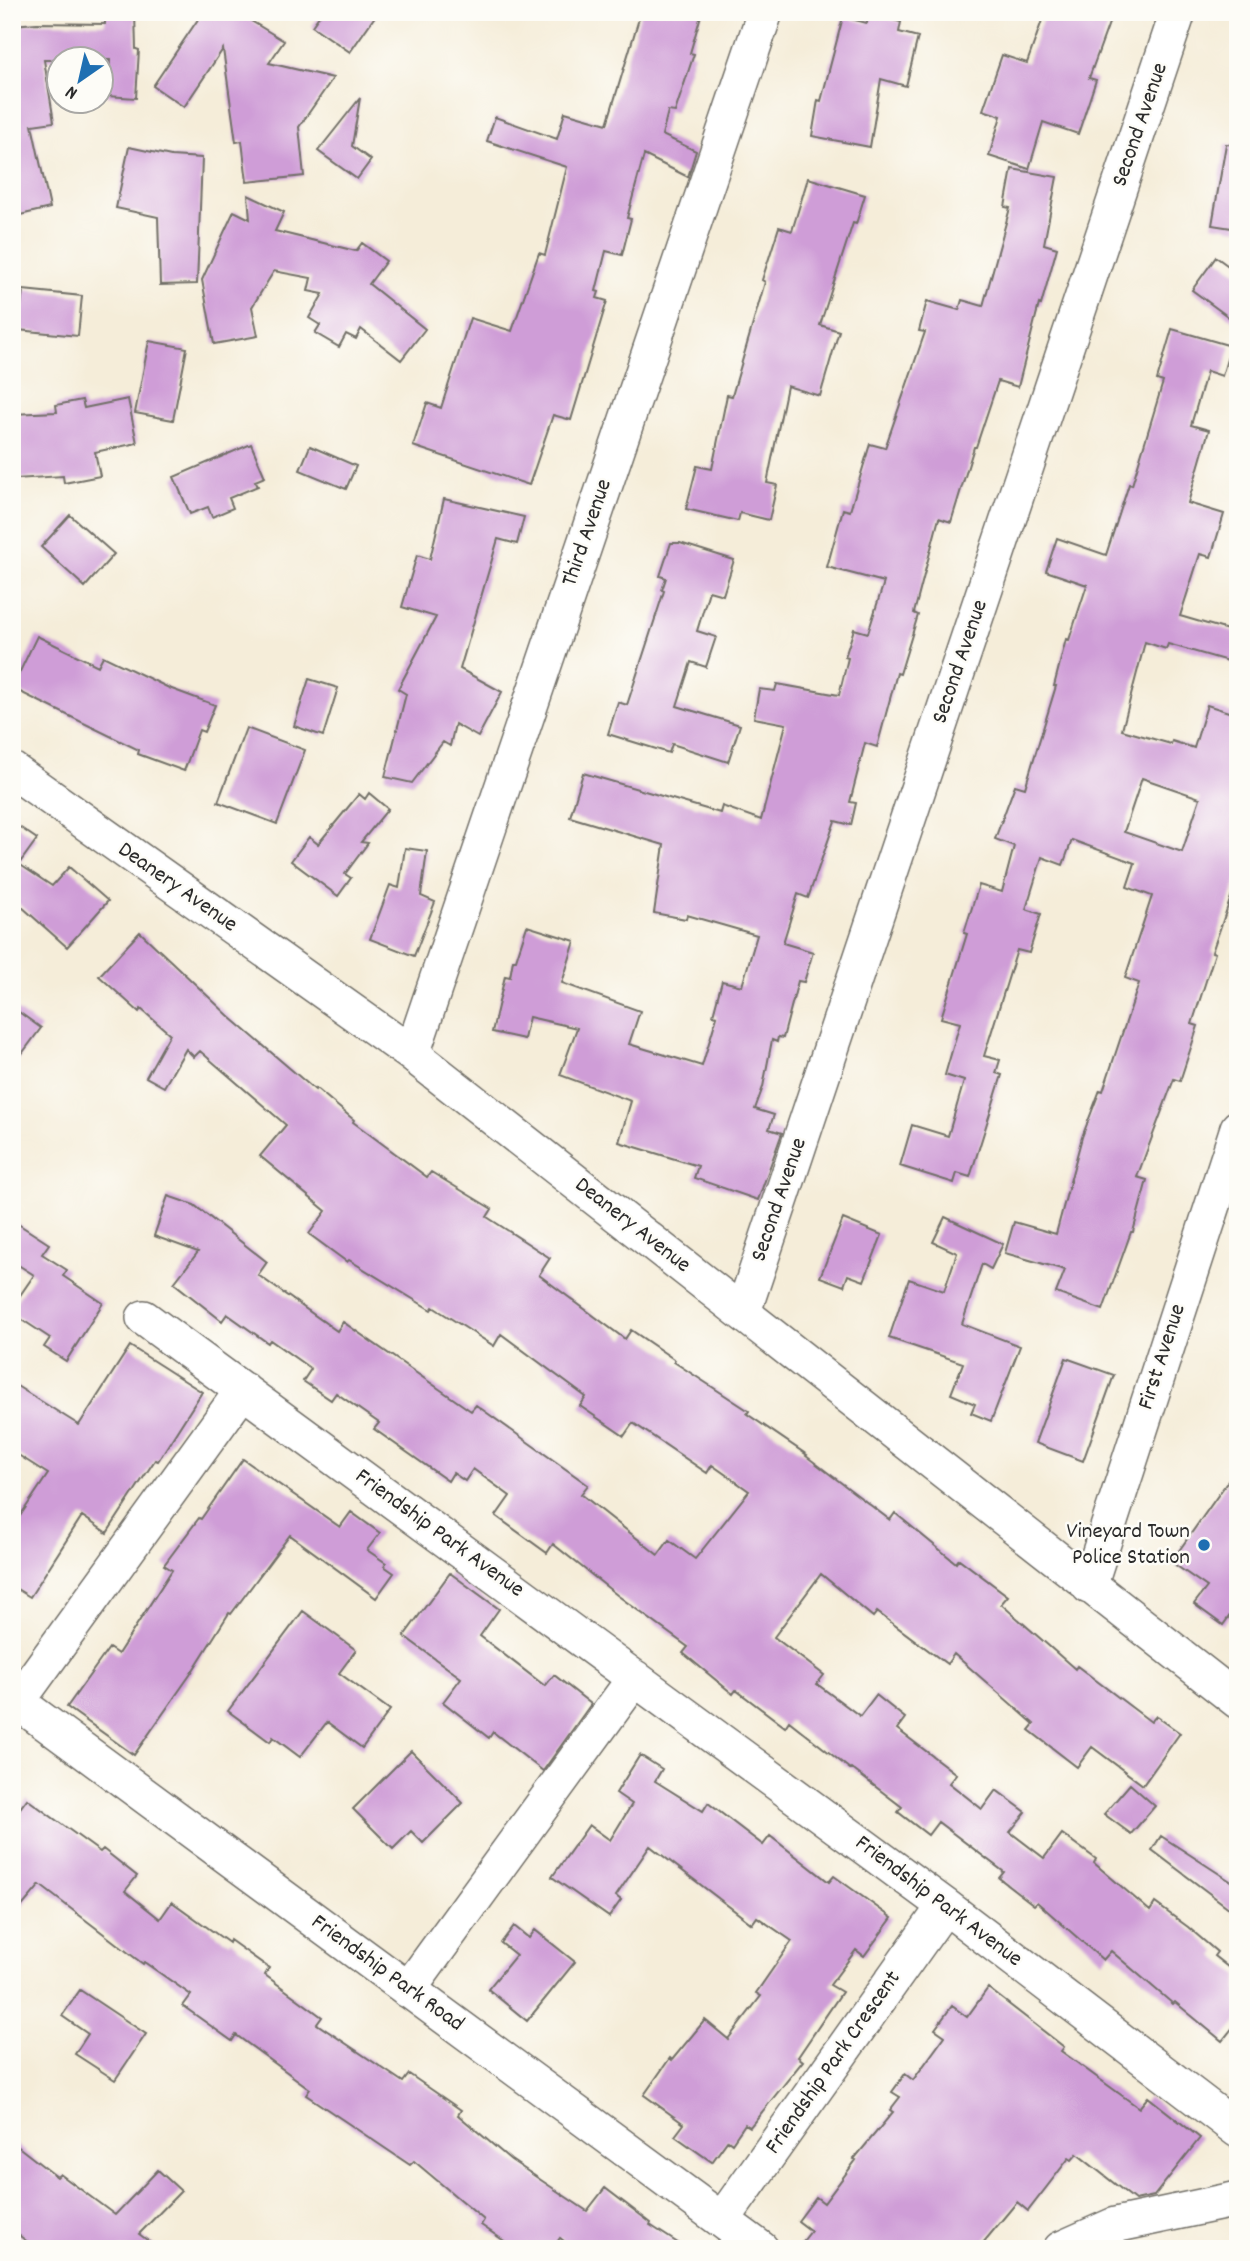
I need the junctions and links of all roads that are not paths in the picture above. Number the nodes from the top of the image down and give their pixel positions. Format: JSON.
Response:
{"nodes":[{"id":1,"x":765,"y":12,"type":"edge"},
{"id":2,"x":1178,"y":12,"type":"edge"},
{"id":3,"x":12,"y":770,"type":"edge"},
{"id":4,"x":412,"y":1054,"type":"junction"},
{"id":5,"x":1238,"y":1128,"type":"edge"},
{"id":6,"x":743,"y":1312,"type":"junction"},
{"id":7,"x":144,"y":1318,"type":"dead end"},
{"id":8,"x":243,"y":1391,"type":"junction"},
{"id":9,"x":1089,"y":1586,"type":"junction"},
{"id":10,"x":635,"y":1678,"type":"junction"},
{"id":11,"x":15,"y":1700,"type":"edge"},
{"id":12,"x":1238,"y":1701,"type":"edge"},
{"id":13,"x":945,"y":1906,"type":"junction"},
{"id":14,"x":408,"y":1990,"type":"junction"},
{"id":15,"x":1238,"y":2130,"type":"edge"},
{"id":16,"x":1238,"y":2199,"type":"edge"},
{"id":17,"x":722,"y":2220,"type":"junction"},
{"id":18,"x":761,"y":2249,"type":"edge"},
{"id":19,"x":1060,"y":2249,"type":"edge"}],
"edges":[{"from":1,"to":4,"type":"street","name":"Third Avenue"},
{"from":2,"to":6,"type":"street","name":"Second Avenue"},
{"from":3,"to":4,"type":"street","name":"Deanery Avenue"},
{"from":4,"to":6,"type":"street","name":"Deanery Avenue"},
{"from":5,"to":9,"type":"street","name":"First Avenue"},
{"from":6,"to":9,"type":"street","name":"Deanery Avenue"},
{"from":7,"to":8,"type":"street","name":"Friendship Park Avenue"},
{"from":8,"to":10,"type":"street","name":"Friendship Park Avenue"},
{"from":8,"to":11,"type":"street"},
{"from":9,"to":12,"type":"street","name":"Deanery Avenue"},
{"from":10,"to":13,"type":"street","name":"Friendship Park Avenue"},
{"from":10,"to":14,"type":"street"},
{"from":11,"to":14,"type":"street","name":"Friendship Park Road"},
{"from":13,"to":15,"type":"street","name":"Friendship Park Avenue"},
{"from":13,"to":17,"type":"street","name":"Friendship Park Crescent"},
{"from":14,"to":17,"type":"street","name":"Friendship Park Road"},
{"from":16,"to":19,"type":"street"},
{"from":17,"to":18,"type":"street","name":"Friendship Park Road"}]}
